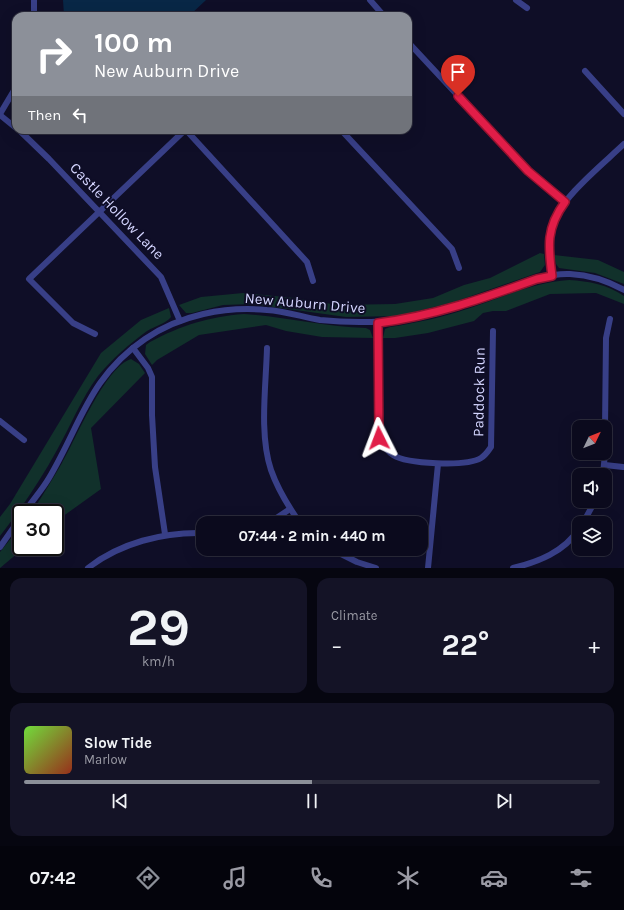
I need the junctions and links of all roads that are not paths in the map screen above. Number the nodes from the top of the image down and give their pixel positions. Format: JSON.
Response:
{"nodes":[{"id":1,"x":34,"y":0,"type":"edge"},
{"id":2,"x":370,"y":0,"type":"edge"},
{"id":3,"x":516,"y":0,"type":"edge"},
{"id":4,"x":526,"y":8,"type":"dead end"},
{"id":5,"x":379,"y":10,"type":"edge"},
{"id":6,"x":34,"y":12,"type":"edge"},
{"id":7,"x":412,"y":46,"type":"edge"},
{"id":8,"x":585,"y":71,"type":"dead end"},
{"id":9,"x":12,"y":94,"type":"edge"},
{"id":10,"x":0,"y":114,"type":"edge"},
{"id":11,"x":624,"y":114,"type":"edge"},
{"id":12,"x":12,"y":124,"type":"edge"},
{"id":13,"x":23,"y":134,"type":"edge"},
{"id":14,"x":181,"y":134,"type":"edge"},
{"id":15,"x":189,"y":134,"type":"edge"},
{"id":16,"x":345,"y":134,"type":"edge"},
{"id":17,"x":624,"y":144,"type":"edge"},
{"id":18,"x":565,"y":202,"type":"junction"},
{"id":19,"x":99,"y":212,"type":"junction"},
{"id":20,"x":459,"y":268,"type":"dead end"},
{"id":21,"x":552,"y":276,"type":"junction"},
{"id":22,"x":312,"y":281,"type":"dead end"},
{"id":23,"x":624,"y":290,"type":"edge"},
{"id":24,"x":610,"y":319,"type":"dead end"},
{"id":25,"x":180,"y":321,"type":"junction"},
{"id":26,"x":378,"y":323,"type":"junction"},
{"id":27,"x":493,"y":331,"type":"dead end"},
{"id":28,"x":95,"y":334,"type":"dead end"},
{"id":29,"x":133,"y":348,"type":"junction"},
{"id":30,"x":267,"y":348,"type":"dead end"},
{"id":31,"x":605,"y":420,"type":"edge"},
{"id":32,"x":0,"y":421,"type":"edge"},
{"id":33,"x":24,"y":440,"type":"dead end"},
{"id":34,"x":605,"y":460,"type":"edge"},
{"id":35,"x":438,"y":464,"type":"junction"},
{"id":36,"x":605,"y":465,"type":"junction"},
{"id":37,"x":623,"y":467,"type":"dead end"},
{"id":38,"x":604,"y":468,"type":"edge"},
{"id":39,"x":30,"y":504,"type":"edge"},
{"id":40,"x":290,"y":509,"type":"junction"},
{"id":41,"x":280,"y":516,"type":"edge"},
{"id":42,"x":295,"y":516,"type":"edge"},
{"id":43,"x":12,"y":530,"type":"edge"},
{"id":44,"x":196,"y":533,"type":"edge"},
{"id":45,"x":165,"y":534,"type":"junction"},
{"id":46,"x":572,"y":536,"type":"edge"},
{"id":47,"x":0,"y":547,"type":"edge"},
{"id":48,"x":346,"y":556,"type":"edge"},
{"id":49,"x":88,"y":568,"type":"edge"},
{"id":50,"x":376,"y":568,"type":"edge"},
{"id":51,"x":428,"y":568,"type":"edge"},
{"id":52,"x":513,"y":568,"type":"edge"}],
"edges":[{"from":1,"to":6,"type":"street"},
{"from":2,"to":5,"type":"street"},
{"from":3,"to":4,"type":"street"},
{"from":7,"to":18,"type":"street"},
{"from":8,"to":11,"type":"street"},
{"from":9,"to":10,"type":"street"},
{"from":10,"to":12,"type":"street"},
{"from":13,"to":19,"type":"street","name":"Castle Hollow Lane"},
{"from":14,"to":19,"type":"street"},
{"from":15,"to":22,"type":"street"},
{"from":16,"to":20,"type":"street"},
{"from":17,"to":18,"type":"street"},
{"from":18,"to":21,"type":"street"},
{"from":19,"to":25,"type":"street","name":"Castle Hollow Lane"},
{"from":19,"to":28,"type":"street"},
{"from":21,"to":23,"type":"street","name":"New Auburn Drive"},
{"from":21,"to":26,"type":"street","name":"New Auburn Drive"},
{"from":24,"to":31,"type":"street"},
{"from":25,"to":26,"type":"street","name":"New Auburn Drive"},
{"from":25,"to":29,"type":"street","name":"New Auburn Drive"},
{"from":26,"to":35,"type":"street"},
{"from":27,"to":35,"type":"street","name":"Paddock Run"},
{"from":29,"to":39,"type":"street","name":"New Auburn Drive"},
{"from":29,"to":45,"type":"street"},
{"from":30,"to":40,"type":"street"},
{"from":32,"to":33,"type":"street"},
{"from":34,"to":36,"type":"street"},
{"from":35,"to":51,"type":"street"},
{"from":36,"to":37,"type":"street"},
{"from":36,"to":38,"type":"street"},
{"from":40,"to":41,"type":"street"},
{"from":40,"to":42,"type":"street"},
{"from":43,"to":47,"type":"street"},
{"from":44,"to":45,"type":"street"},
{"from":45,"to":49,"type":"street"},
{"from":46,"to":52,"type":"street"},
{"from":48,"to":50,"type":"street"}]}
